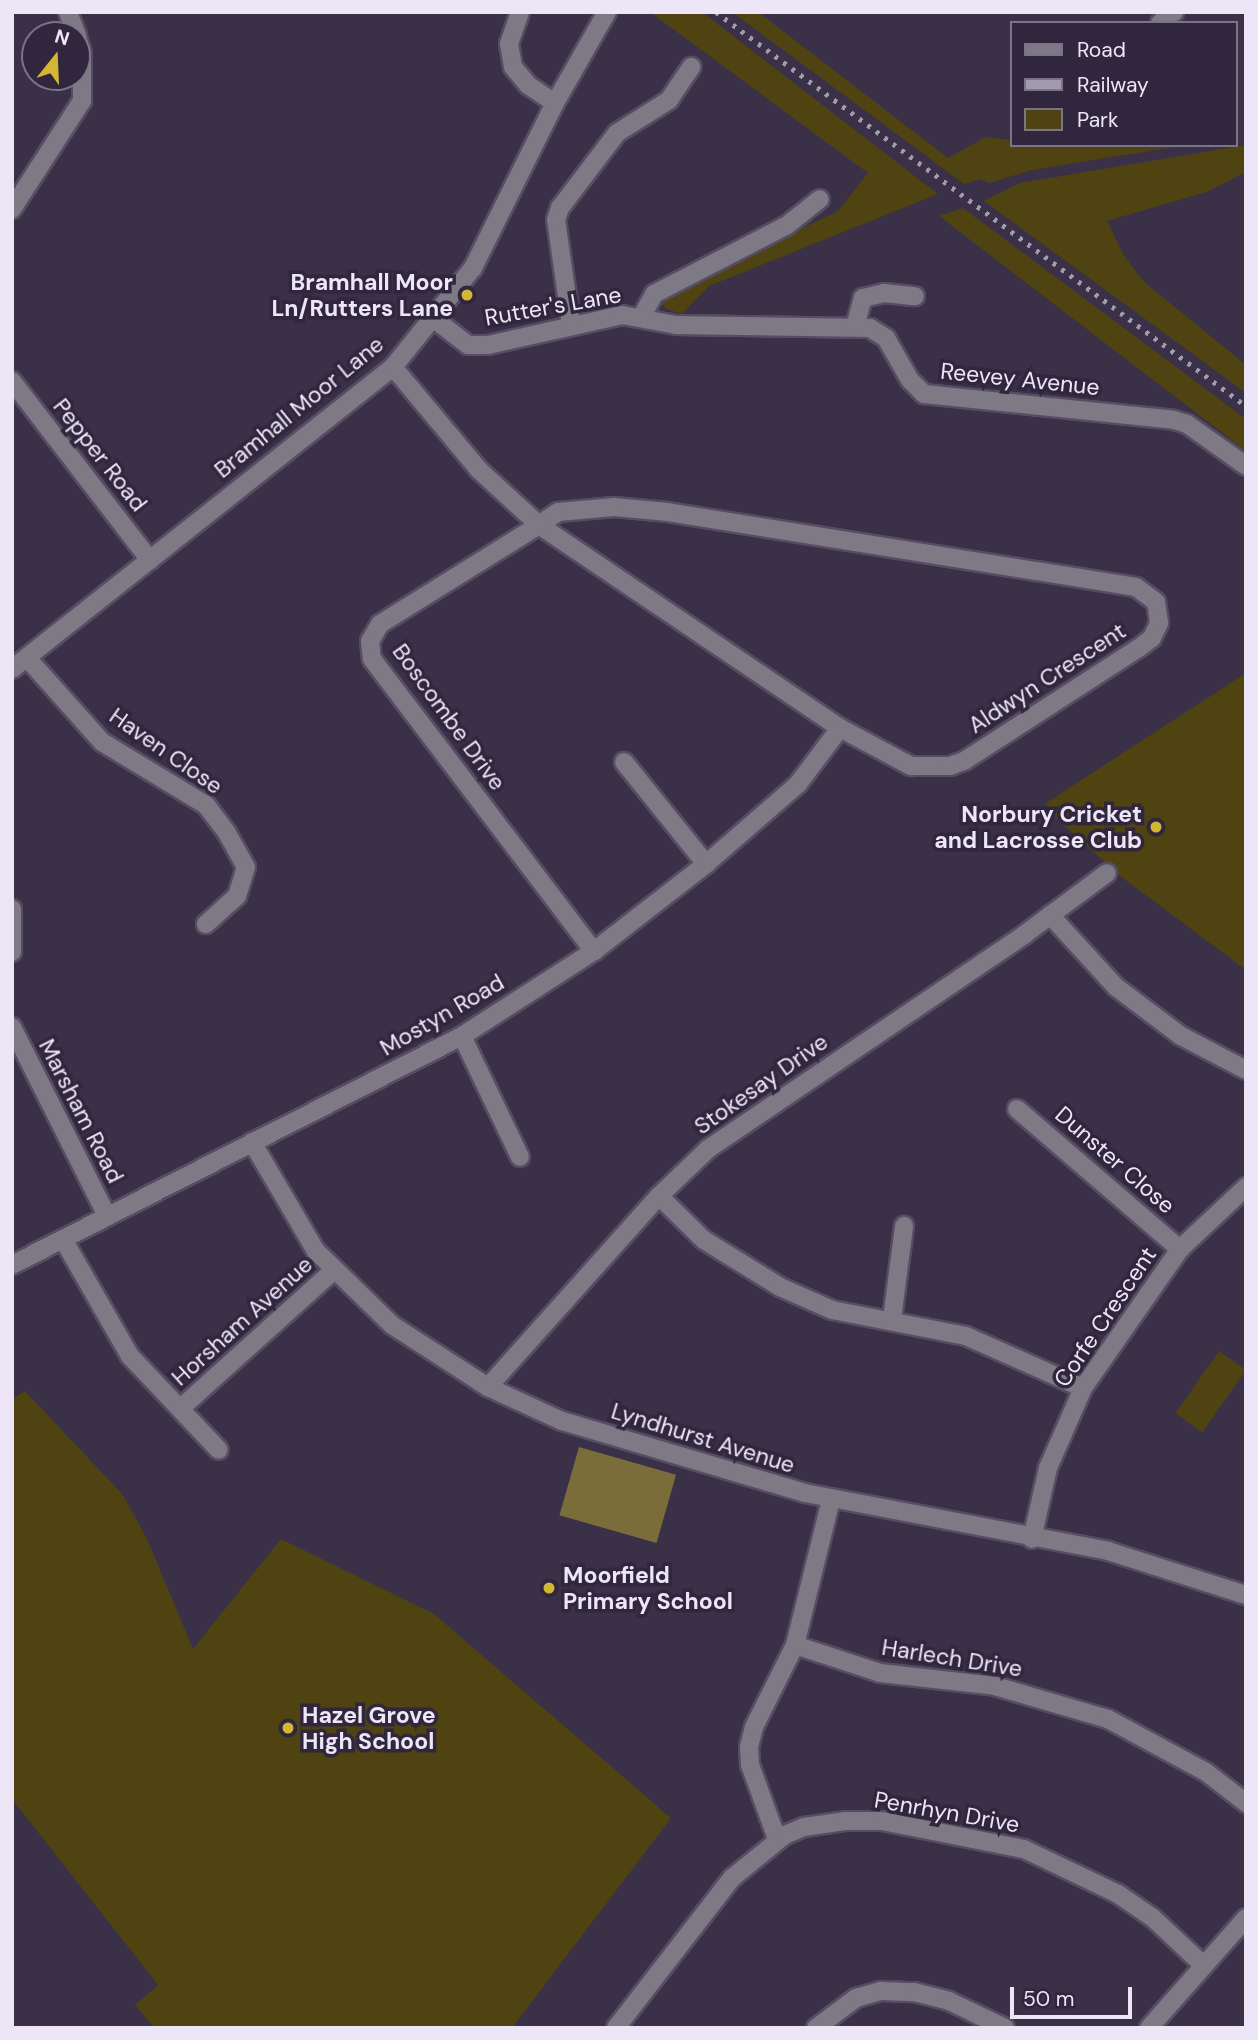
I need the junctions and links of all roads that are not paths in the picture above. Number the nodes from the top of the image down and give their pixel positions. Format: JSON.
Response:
{"nodes":[{"id":1,"x":520,"y":12,"type":"edge"},
{"id":2,"x":607,"y":12,"type":"edge"},
{"id":3,"x":691,"y":67,"type":"dead end"},
{"id":4,"x":82,"y":91,"type":"edge"},
{"id":5,"x":555,"y":103,"type":"junction"},
{"id":6,"x":820,"y":199,"type":"dead end"},
{"id":7,"x":12,"y":209,"type":"edge"},
{"id":8,"x":915,"y":296,"type":"dead end"},
{"id":9,"x":642,"y":316,"type":"junction"},
{"id":10,"x":433,"y":318,"type":"junction"},
{"id":11,"x":571,"y":325,"type":"junction"},
{"id":12,"x":855,"y":327,"type":"junction"},
{"id":13,"x":393,"y":367,"type":"junction"},
{"id":14,"x":12,"y":381,"type":"edge"},
{"id":15,"x":1246,"y":466,"type":"edge"},
{"id":16,"x":538,"y":525,"type":"junction"},
{"id":17,"x":150,"y":560,"type":"junction"},
{"id":18,"x":28,"y":659,"type":"junction"},
{"id":19,"x":12,"y":669,"type":"edge"},
{"id":20,"x":840,"y":728,"type":"junction"},
{"id":21,"x":624,"y":762,"type":"dead end"},
{"id":22,"x":706,"y":864,"type":"junction"},
{"id":23,"x":1107,"y":873,"type":"dead end"},
{"id":24,"x":12,"y":909,"type":"edge"},
{"id":25,"x":1050,"y":915,"type":"junction"},
{"id":26,"x":206,"y":924,"type":"dead end"},
{"id":27,"x":594,"y":951,"type":"junction"},
{"id":28,"x":12,"y":952,"type":"edge"},
{"id":29,"x":12,"y":1027,"type":"edge"},
{"id":30,"x":462,"y":1036,"type":"junction"},
{"id":31,"x":16,"y":1052,"type":"edge"},
{"id":32,"x":1246,"y":1070,"type":"edge"},
{"id":33,"x":1017,"y":1109,"type":"dead end"},
{"id":34,"x":252,"y":1142,"type":"junction"},
{"id":35,"x":520,"y":1157,"type":"dead end"},
{"id":36,"x":1246,"y":1186,"type":"edge"},
{"id":37,"x":659,"y":1196,"type":"junction"},
{"id":38,"x":107,"y":1216,"type":"junction"},
{"id":39,"x":904,"y":1226,"type":"dead end"},
{"id":40,"x":63,"y":1239,"type":"junction"},
{"id":41,"x":1180,"y":1249,"type":"junction"},
{"id":42,"x":12,"y":1265,"type":"edge"},
{"id":43,"x":334,"y":1270,"type":"junction"},
{"id":44,"x":891,"y":1319,"type":"junction"},
{"id":45,"x":488,"y":1387,"type":"junction"},
{"id":46,"x":1083,"y":1388,"type":"junction"},
{"id":47,"x":182,"y":1407,"type":"junction"},
{"id":48,"x":219,"y":1450,"type":"dead end"},
{"id":49,"x":831,"y":1499,"type":"junction"},
{"id":50,"x":1032,"y":1539,"type":"junction"},
{"id":51,"x":1246,"y":1595,"type":"edge"},
{"id":52,"x":795,"y":1646,"type":"junction"},
{"id":53,"x":1246,"y":1803,"type":"edge"},
{"id":54,"x":777,"y":1839,"type":"junction"},
{"id":55,"x":1246,"y":1918,"type":"edge"},
{"id":56,"x":1202,"y":1964,"type":"junction"},
{"id":57,"x":616,"y":2028,"type":"edge"},
{"id":58,"x":816,"y":2028,"type":"edge"},
{"id":59,"x":1005,"y":2028,"type":"edge"},
{"id":60,"x":1149,"y":2028,"type":"edge"}],
"edges":[{"from":1,"to":5,"type":"street"},
{"from":2,"to":5,"type":"street","name":"Bramhall Moor Lane"},
{"from":3,"to":11,"type":"street"},
{"from":4,"to":7,"type":"street"},
{"from":5,"to":10,"type":"street","name":"Bramhall Moor Lane"},
{"from":6,"to":9,"type":"street","name":"Rutter's Lane"},
{"from":8,"to":12,"type":"street"},
{"from":9,"to":11,"type":"street","name":"Rutter's Lane"},
{"from":9,"to":12,"type":"street","name":"Reevey Avenue"},
{"from":10,"to":11,"type":"street","name":"Rutter's Lane"},
{"from":10,"to":13,"type":"street","name":"Bramhall Moor Lane"},
{"from":12,"to":15,"type":"street","name":"Reevey Avenue"},
{"from":13,"to":16,"type":"street","name":"Aldwyn Crescent"},
{"from":13,"to":17,"type":"street","name":"Bramhall Moor Lane"},
{"from":14,"to":17,"type":"street","name":"Pepper Road"},
{"from":16,"to":20,"type":"street","name":"Aldwyn Crescent"},
{"from":16,"to":20,"type":"street","name":"Aldwyn Crescent"},
{"from":16,"to":27,"type":"street","name":"Boscombe Drive"},
{"from":17,"to":18,"type":"street","name":"Bramhall Moor Lane"},
{"from":18,"to":19,"type":"street","name":"Bramhall Moor Lane"},
{"from":18,"to":26,"type":"street","name":"Haven Close"},
{"from":20,"to":22,"type":"street","name":"Mostyn Road"},
{"from":21,"to":22,"type":"street"},
{"from":22,"to":27,"type":"street","name":"Mostyn Road"},
{"from":23,"to":25,"type":"street","name":"Stokesay Drive"},
{"from":24,"to":28,"type":"street"},
{"from":25,"to":32,"type":"street"},
{"from":25,"to":37,"type":"street","name":"Stokesay Drive"},
{"from":27,"to":30,"type":"street","name":"Mostyn Road"},
{"from":29,"to":31,"type":"street","name":"Marsham Road"},
{"from":30,"to":34,"type":"street","name":"Mostyn Road"},
{"from":30,"to":35,"type":"street"},
{"from":31,"to":38,"type":"street","name":"Marsham Road"},
{"from":33,"to":41,"type":"street","name":"Dunster Close"},
{"from":34,"to":38,"type":"street","name":"Mostyn Road"},
{"from":34,"to":43,"type":"street","name":"Lyndhurst Avenue"},
{"from":36,"to":41,"type":"street","name":"Corfe Crescent"},
{"from":37,"to":44,"type":"street"},
{"from":37,"to":45,"type":"street","name":"Stokesay Drive"},
{"from":38,"to":40,"type":"street","name":"Mostyn Road"},
{"from":39,"to":44,"type":"street"},
{"from":40,"to":42,"type":"street","name":"Mostyn Road"},
{"from":40,"to":47,"type":"street"},
{"from":41,"to":46,"type":"street","name":"Corfe Crescent"},
{"from":43,"to":45,"type":"street","name":"Lyndhurst Avenue"},
{"from":43,"to":47,"type":"street","name":"Horsham Avenue"},
{"from":44,"to":46,"type":"street"},
{"from":45,"to":49,"type":"street","name":"Lyndhurst Avenue"},
{"from":46,"to":50,"type":"street","name":"Corfe Crescent"},
{"from":47,"to":48,"type":"street"},
{"from":49,"to":50,"type":"street","name":"Lyndhurst Avenue"},
{"from":49,"to":52,"type":"street"},
{"from":50,"to":51,"type":"street","name":"Lyndhurst Avenue"},
{"from":52,"to":53,"type":"street","name":"Harlech Drive"},
{"from":52,"to":54,"type":"street"},
{"from":54,"to":56,"type":"street","name":"Penrhyn Drive"},
{"from":54,"to":57,"type":"street"},
{"from":55,"to":56,"type":"street"},
{"from":56,"to":60,"type":"street"},
{"from":58,"to":59,"type":"street"}]}
